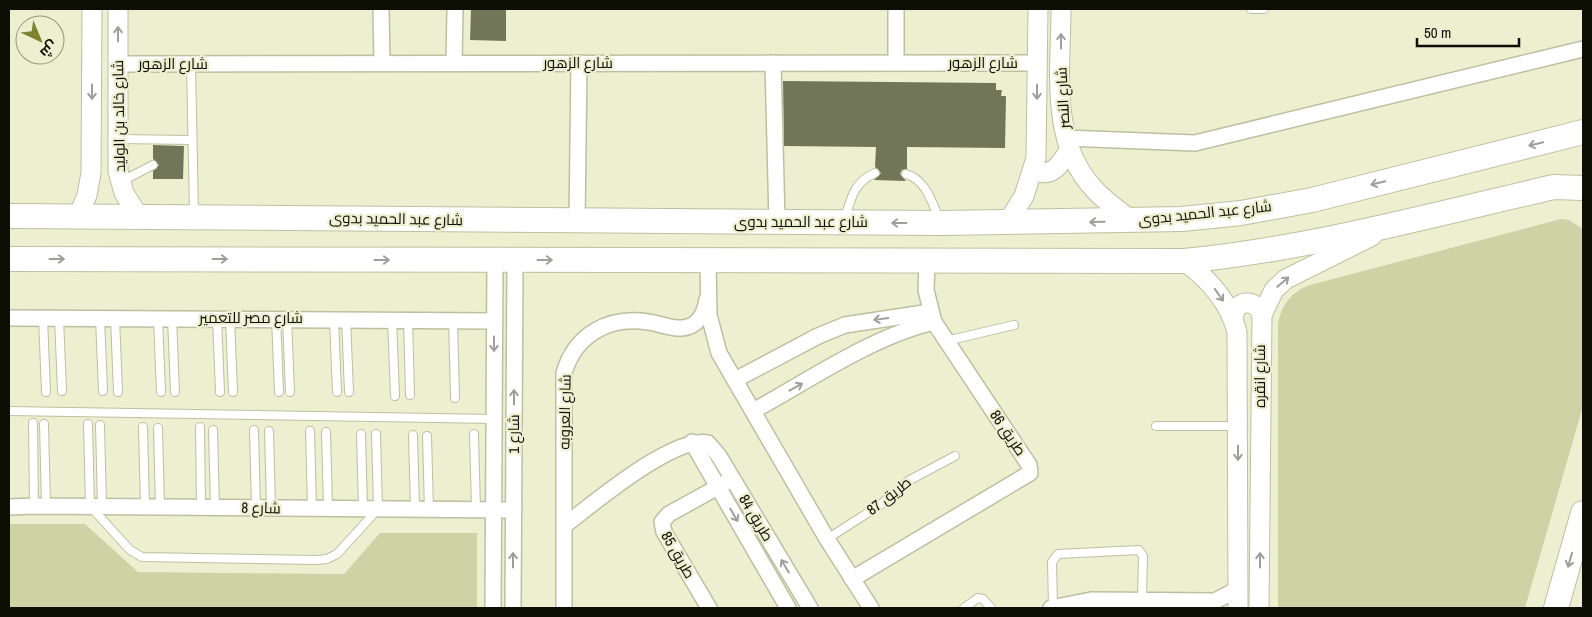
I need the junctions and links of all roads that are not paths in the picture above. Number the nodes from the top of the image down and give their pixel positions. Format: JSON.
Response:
{"nodes":[{"id":1,"x":92,"y":9,"type":"edge"},
{"id":2,"x":118,"y":9,"type":"edge"},
{"id":3,"x":381,"y":9,"type":"edge"},
{"id":4,"x":454,"y":9,"type":"edge"},
{"id":5,"x":896,"y":9,"type":"edge"},
{"id":6,"x":1038,"y":9,"type":"edge"},
{"id":7,"x":1061,"y":9,"type":"edge"},
{"id":8,"x":1251,"y":9,"type":"edge"},
{"id":9,"x":1264,"y":9,"type":"edge"},
{"id":10,"x":1583,"y":49,"type":"edge"},
{"id":11,"x":454,"y":63,"type":"junction"},
{"id":12,"x":579,"y":63,"type":"junction"},
{"id":13,"x":773,"y":63,"type":"junction"},
{"id":14,"x":896,"y":63,"type":"junction"},
{"id":15,"x":1037,"y":63,"type":"junction"},
{"id":16,"x":118,"y":64,"type":"junction"},
{"id":17,"x":191,"y":64,"type":"junction"},
{"id":18,"x":382,"y":64,"type":"junction"},
{"id":19,"x":1583,"y":132,"type":"edge"},
{"id":20,"x":118,"y":139,"type":"junction"},
{"id":21,"x":192,"y":140,"type":"junction"},
{"id":22,"x":1067,"y":144,"type":"junction"},
{"id":23,"x":183,"y":161,"type":"dead end"},
{"id":24,"x":193,"y":161,"type":"junction"},
{"id":25,"x":153,"y":165,"type":"dead end"},
{"id":26,"x":1034,"y":170,"type":"junction"},
{"id":27,"x":875,"y":173,"type":"dead end"},
{"id":28,"x":906,"y":174,"type":"dead end"},
{"id":29,"x":120,"y":182,"type":"junction"},
{"id":30,"x":90,"y":184,"type":"junction"},
{"id":31,"x":1583,"y":188,"type":"edge"},
{"id":32,"x":9,"y":216,"type":"edge"},
{"id":33,"x":78,"y":217,"type":"junction"},
{"id":34,"x":139,"y":217,"type":"junction"},
{"id":35,"x":194,"y":217,"type":"junction"},
{"id":36,"x":577,"y":221,"type":"junction"},
{"id":37,"x":1132,"y":221,"type":"junction"},
{"id":38,"x":777,"y":222,"type":"junction"},
{"id":39,"x":1400,"y":222,"type":"junction"},
{"id":40,"x":844,"y":223,"type":"junction"},
{"id":41,"x":941,"y":223,"type":"junction"},
{"id":42,"x":1007,"y":223,"type":"junction"},
{"id":43,"x":9,"y":258,"type":"edge"},
{"id":44,"x":505,"y":260,"type":"junction"},
{"id":45,"x":708,"y":261,"type":"junction"},
{"id":46,"x":926,"y":261,"type":"junction"},
{"id":47,"x":1184,"y":261,"type":"junction"},
{"id":48,"x":707,"y":299,"type":"junction"},
{"id":49,"x":1262,"y":315,"type":"junction"},
{"id":50,"x":932,"y":317,"type":"junction"},
{"id":51,"x":9,"y":318,"type":"edge"},
{"id":52,"x":43,"y":318,"type":"junction"},
{"id":53,"x":59,"y":318,"type":"junction"},
{"id":54,"x":107,"y":318,"type":"junction"},
{"id":55,"x":165,"y":318,"type":"junction"},
{"id":56,"x":224,"y":318,"type":"junction"},
{"id":57,"x":282,"y":318,"type":"junction"},
{"id":58,"x":1233,"y":318,"type":"junction"},
{"id":59,"x":340,"y":319,"type":"junction"},
{"id":60,"x":392,"y":319,"type":"junction"},
{"id":61,"x":408,"y":320,"type":"junction"},
{"id":62,"x":453,"y":320,"type":"junction"},
{"id":63,"x":494,"y":321,"type":"junction"},
{"id":64,"x":1014,"y":325,"type":"dead end"},
{"id":65,"x":946,"y":341,"type":"junction"},
{"id":66,"x":735,"y":380,"type":"junction"},
{"id":67,"x":62,"y":391,"type":"dead end"},
{"id":68,"x":46,"y":392,"type":"dead end"},
{"id":69,"x":103,"y":392,"type":"dead end"},
{"id":70,"x":118,"y":392,"type":"dead end"},
{"id":71,"x":161,"y":392,"type":"dead end"},
{"id":72,"x":175,"y":392,"type":"dead end"},
{"id":73,"x":220,"y":392,"type":"dead end"},
{"id":74,"x":233,"y":392,"type":"dead end"},
{"id":75,"x":279,"y":392,"type":"dead end"},
{"id":76,"x":290,"y":392,"type":"dead end"},
{"id":77,"x":337,"y":392,"type":"dead end"},
{"id":78,"x":349,"y":392,"type":"dead end"},
{"id":79,"x":410,"y":395,"type":"dead end"},
{"id":80,"x":395,"y":396,"type":"dead end"},
{"id":81,"x":455,"y":398,"type":"dead end"},
{"id":82,"x":9,"y":411,"type":"edge"},
{"id":83,"x":753,"y":411,"type":"junction"},
{"id":84,"x":494,"y":419,"type":"junction"},
{"id":85,"x":33,"y":424,"type":"dead end"},
{"id":86,"x":44,"y":424,"type":"dead end"},
{"id":87,"x":88,"y":424,"type":"dead end"},
{"id":88,"x":100,"y":425,"type":"dead end"},
{"id":89,"x":1156,"y":426,"type":"dead end"},
{"id":90,"x":1238,"y":426,"type":"junction"},
{"id":91,"x":143,"y":427,"type":"dead end"},
{"id":92,"x":158,"y":428,"type":"dead end"},
{"id":93,"x":200,"y":428,"type":"dead end"},
{"id":94,"x":213,"y":430,"type":"dead end"},
{"id":95,"x":254,"y":430,"type":"dead end"},
{"id":96,"x":310,"y":431,"type":"dead end"},
{"id":97,"x":269,"y":432,"type":"dead end"},
{"id":98,"x":326,"y":432,"type":"dead end"},
{"id":99,"x":361,"y":434,"type":"dead end"},
{"id":100,"x":376,"y":434,"type":"dead end"},
{"id":101,"x":474,"y":434,"type":"dead end"},
{"id":102,"x":413,"y":435,"type":"dead end"},
{"id":103,"x":427,"y":436,"type":"dead end"},
{"id":104,"x":692,"y":442,"type":"junction"},
{"id":105,"x":954,"y":456,"type":"dead end"},
{"id":106,"x":733,"y":478,"type":"junction"},
{"id":107,"x":718,"y":487,"type":"junction"},
{"id":108,"x":40,"y":506,"type":"junction"},
{"id":109,"x":96,"y":506,"type":"junction"},
{"id":110,"x":9,"y":507,"type":"edge"},
{"id":111,"x":152,"y":507,"type":"junction"},
{"id":112,"x":208,"y":507,"type":"junction"},
{"id":113,"x":264,"y":508,"type":"junction"},
{"id":114,"x":312,"y":508,"type":"junction"},
{"id":115,"x":328,"y":508,"type":"junction"},
{"id":116,"x":370,"y":509,"type":"junction"},
{"id":117,"x":422,"y":510,"type":"junction"},
{"id":118,"x":476,"y":510,"type":"junction"},
{"id":119,"x":514,"y":510,"type":"junction"},
{"id":120,"x":494,"y":511,"type":"junction"},
{"id":121,"x":1583,"y":513,"type":"edge"},
{"id":122,"x":565,"y":525,"type":"junction"},
{"id":123,"x":826,"y":539,"type":"junction"},
{"id":124,"x":852,"y":579,"type":"junction"},
{"id":125,"x":1142,"y":599,"type":"junction"},
{"id":126,"x":1238,"y":599,"type":"edge"},
{"id":127,"x":493,"y":608,"type":"edge"},
{"id":128,"x":513,"y":608,"type":"edge"},
{"id":129,"x":564,"y":608,"type":"edge"},
{"id":130,"x":709,"y":608,"type":"edge"},
{"id":131,"x":788,"y":608,"type":"edge"},
{"id":132,"x":810,"y":608,"type":"edge"},
{"id":133,"x":870,"y":608,"type":"edge"},
{"id":134,"x":964,"y":608,"type":"edge"},
{"id":135,"x":991,"y":608,"type":"edge"},
{"id":136,"x":1052,"y":608,"type":"edge"},
{"id":137,"x":1260,"y":608,"type":"edge"},
{"id":138,"x":1556,"y":608,"type":"edge"}],
"edges":[{"from":1,"to":30,"type":"street","name":"شارع خالد بن الوليد","one_way":true},
{"from":16,"to":2,"type":"street","name":"شارع خالد بن الوليد","one_way":true},
{"from":3,"to":18,"type":"street"},
{"from":4,"to":11,"type":"street"},
{"from":5,"to":14,"type":"street"},
{"from":6,"to":15,"type":"street","name":"شارع النصر"},
{"from":22,"to":7,"type":"street","name":"شارع النصر","one_way":true},
{"from":8,"to":9,"type":"lane"},
{"from":10,"to":22,"type":"street"},
{"from":11,"to":12,"type":"street","name":"شارع الزهور"},
{"from":11,"to":18,"type":"street","name":"شارع الزهور"},
{"from":12,"to":13,"type":"street","name":"شارع الزهور"},
{"from":12,"to":36,"type":"street"},
{"from":13,"to":14,"type":"street","name":"شارع الزهور"},
{"from":13,"to":38,"type":"street"},
{"from":14,"to":15,"type":"street","name":"شارع الزهور"},
{"from":15,"to":26,"type":"street","name":"شارع النصر","one_way":true},
{"from":16,"to":17,"type":"street","name":"شارع الزهور"},
{"from":16,"to":20,"type":"street","name":"شارع خالد بن الوليد"},
{"from":17,"to":18,"type":"street","name":"شارع الزهور"},
{"from":17,"to":21,"type":"lane"},
{"from":19,"to":37,"type":"main road","name":"شارع عبد الحميد بدوى","one_way":true},
{"from":20,"to":21,"type":"lane"},
{"from":20,"to":29,"type":"street","name":"شارع خالد بن الوليد"},
{"from":21,"to":24,"type":"lane"},
{"from":22,"to":26,"type":"street"},
{"from":22,"to":37,"type":"street","name":"شارع النصر"},
{"from":23,"to":24,"type":"lane"},
{"from":24,"to":35,"type":"lane"},
{"from":25,"to":29,"type":"lane"},
{"from":26,"to":42,"type":"street","name":"شارع النصر"},
{"from":27,"to":40,"type":"lane"},
{"from":28,"to":41,"type":"lane"},
{"from":29,"to":30,"type":"street"},
{"from":29,"to":34,"type":"street","name":"شارع خالد بن الوليد"},
{"from":30,"to":33,"type":"street","name":"شارع خالد بن الوليد"},
{"from":31,"to":39,"type":"main road"},
{"from":32,"to":33,"type":"main road","name":"شارع عبد الحميد بدوى"},
{"from":33,"to":34,"type":"main road","name":"شارع عبد الحميد بدوى"},
{"from":34,"to":35,"type":"main road","name":"شارع عبد الحميد بدوى"},
{"from":35,"to":36,"type":"main road","name":"شارع عبد الحميد بدوى"},
{"from":36,"to":38,"type":"main road","name":"شارع عبد الحميد بدوى"},
{"from":37,"to":42,"type":"main road","name":"شارع عبد الحميد بدوى","one_way":true},
{"from":38,"to":40,"type":"main road","name":"شارع عبد الحميد بدوى"},
{"from":39,"to":47,"type":"main road"},
{"from":49,"to":39,"type":"street","name":"شارع انقره","one_way":true},
{"from":41,"to":40,"type":"main road","name":"شارع عبد الحميد بدوى","one_way":true},
{"from":41,"to":42,"type":"main road","name":"شارع عبد الحميد بدوى"},
{"from":43,"to":44,"type":"main road","one_way":true},
{"from":44,"to":45,"type":"main road","one_way":true},
{"from":44,"to":63,"type":"street","name":"شارع 1"},
{"from":119,"to":44,"type":"street","name":"شارع 1","one_way":true},
{"from":45,"to":46,"type":"main road"},
{"from":45,"to":48,"type":"street"},
{"from":46,"to":47,"type":"main road"},
{"from":46,"to":50,"type":"street","name":"طريق 86"},
{"from":47,"to":58,"type":"street","name":"شارع انقره","one_way":true},
{"from":48,"to":66,"type":"street"},
{"from":48,"to":122,"type":"street","name":"شارع العروبه"},
{"from":49,"to":58,"type":"street"},
{"from":137,"to":49,"type":"street","name":"شارع انقره","one_way":true},
{"from":50,"to":65,"type":"street","name":"طريق 86"},
{"from":50,"to":66,"type":"street","one_way":true},
{"from":83,"to":50,"type":"street","one_way":true},
{"from":51,"to":52,"type":"street","name":"شارع مصر للتعمير"},
{"from":52,"to":53,"type":"street","name":"شارع مصر للتعمير"},
{"from":52,"to":68,"type":"lane"},
{"from":53,"to":54,"type":"street","name":"شارع مصر للتعمير"},
{"from":53,"to":67,"type":"lane"},
{"from":54,"to":55,"type":"street","name":"شارع مصر للتعمير"},
{"from":54,"to":69,"type":"lane"},
{"from":54,"to":70,"type":"lane"},
{"from":55,"to":56,"type":"street","name":"شارع مصر للتعمير"},
{"from":55,"to":71,"type":"lane"},
{"from":55,"to":72,"type":"lane"},
{"from":56,"to":57,"type":"street","name":"شارع مصر للتعمير"},
{"from":56,"to":73,"type":"lane"},
{"from":56,"to":74,"type":"lane"},
{"from":57,"to":59,"type":"street","name":"شارع مصر للتعمير"},
{"from":57,"to":75,"type":"lane"},
{"from":57,"to":76,"type":"lane"},
{"from":58,"to":90,"type":"street","name":"شارع انقره"},
{"from":59,"to":60,"type":"street","name":"شارع مصر للتعمير"},
{"from":59,"to":77,"type":"lane"},
{"from":59,"to":78,"type":"lane"},
{"from":60,"to":61,"type":"street","name":"شارع مصر للتعمير"},
{"from":60,"to":80,"type":"lane"},
{"from":61,"to":62,"type":"street","name":"شارع مصر للتعمير"},
{"from":61,"to":79,"type":"lane"},
{"from":62,"to":63,"type":"street","name":"شارع مصر للتعمير"},
{"from":62,"to":81,"type":"lane"},
{"from":63,"to":84,"type":"street","name":"شارع 1","one_way":true},
{"from":64,"to":65,"type":"lane"},
{"from":65,"to":124,"type":"street","name":"طريق 86"},
{"from":66,"to":83,"type":"street"},
{"from":82,"to":84,"type":"lane"},
{"from":83,"to":123,"type":"street"},
{"from":84,"to":120,"type":"street","name":"شارع 1"},
{"from":85,"to":108,"type":"lane"},
{"from":86,"to":108,"type":"lane"},
{"from":87,"to":109,"type":"lane"},
{"from":88,"to":109,"type":"lane"},
{"from":89,"to":90,"type":"lane"},
{"from":90,"to":126,"type":"street","name":"شارع انقره","one_way":true},
{"from":91,"to":111,"type":"lane"},
{"from":92,"to":111,"type":"lane"},
{"from":93,"to":112,"type":"lane"},
{"from":94,"to":112,"type":"lane"},
{"from":95,"to":113,"type":"lane"},
{"from":96,"to":114,"type":"lane"},
{"from":97,"to":113,"type":"lane"},
{"from":98,"to":115,"type":"lane"},
{"from":99,"to":116,"type":"lane"},
{"from":100,"to":116,"type":"lane"},
{"from":101,"to":118,"type":"lane"},
{"from":102,"to":117,"type":"lane"},
{"from":103,"to":117,"type":"lane"},
{"from":104,"to":106,"type":"street","name":"طريق 84"},
{"from":104,"to":107,"type":"street","name":"طريق 84"},
{"from":104,"to":122,"type":"street"},
{"from":105,"to":123,"type":"lane","name":"طريق 87"},
{"from":106,"to":107,"type":"street","name":"طريق 85"},
{"from":132,"to":106,"type":"street","name":"طريق 84","one_way":true},
{"from":107,"to":130,"type":"street","name":"طريق 85"},
{"from":107,"to":131,"type":"street","name":"طريق 84","one_way":true},
{"from":108,"to":109,"type":"street","name":"شارع 8"},
{"from":108,"to":110,"type":"street","name":"شارع 8"},
{"from":109,"to":111,"type":"street","name":"شارع 8"},
{"from":109,"to":116,"type":"lane"},
{"from":111,"to":112,"type":"street","name":"شارع 8"},
{"from":112,"to":113,"type":"street","name":"شارع 8"},
{"from":113,"to":114,"type":"street","name":"شارع 8"},
{"from":114,"to":115,"type":"street","name":"شارع 8"},
{"from":115,"to":116,"type":"street","name":"شارع 8"},
{"from":116,"to":117,"type":"street","name":"شارع 8"},
{"from":117,"to":118,"type":"street","name":"شارع 8"},
{"from":118,"to":120,"type":"street","name":"شارع 8"},
{"from":119,"to":120,"type":"street","name":"شارع 8"},
{"from":128,"to":119,"type":"street","name":"شارع 1","one_way":true},
{"from":120,"to":127,"type":"street","name":"شارع 1"},
{"from":121,"to":138,"type":"main road","one_way":true},
{"from":122,"to":129,"type":"street","name":"شارع العروبه"},
{"from":123,"to":124,"type":"street"},
{"from":124,"to":133,"type":"street"},
{"from":125,"to":126,"type":"street"},
{"from":125,"to":136,"type":"street"},
{"from":125,"to":136,"type":"lane"},
{"from":134,"to":135,"type":"lane"}]}
